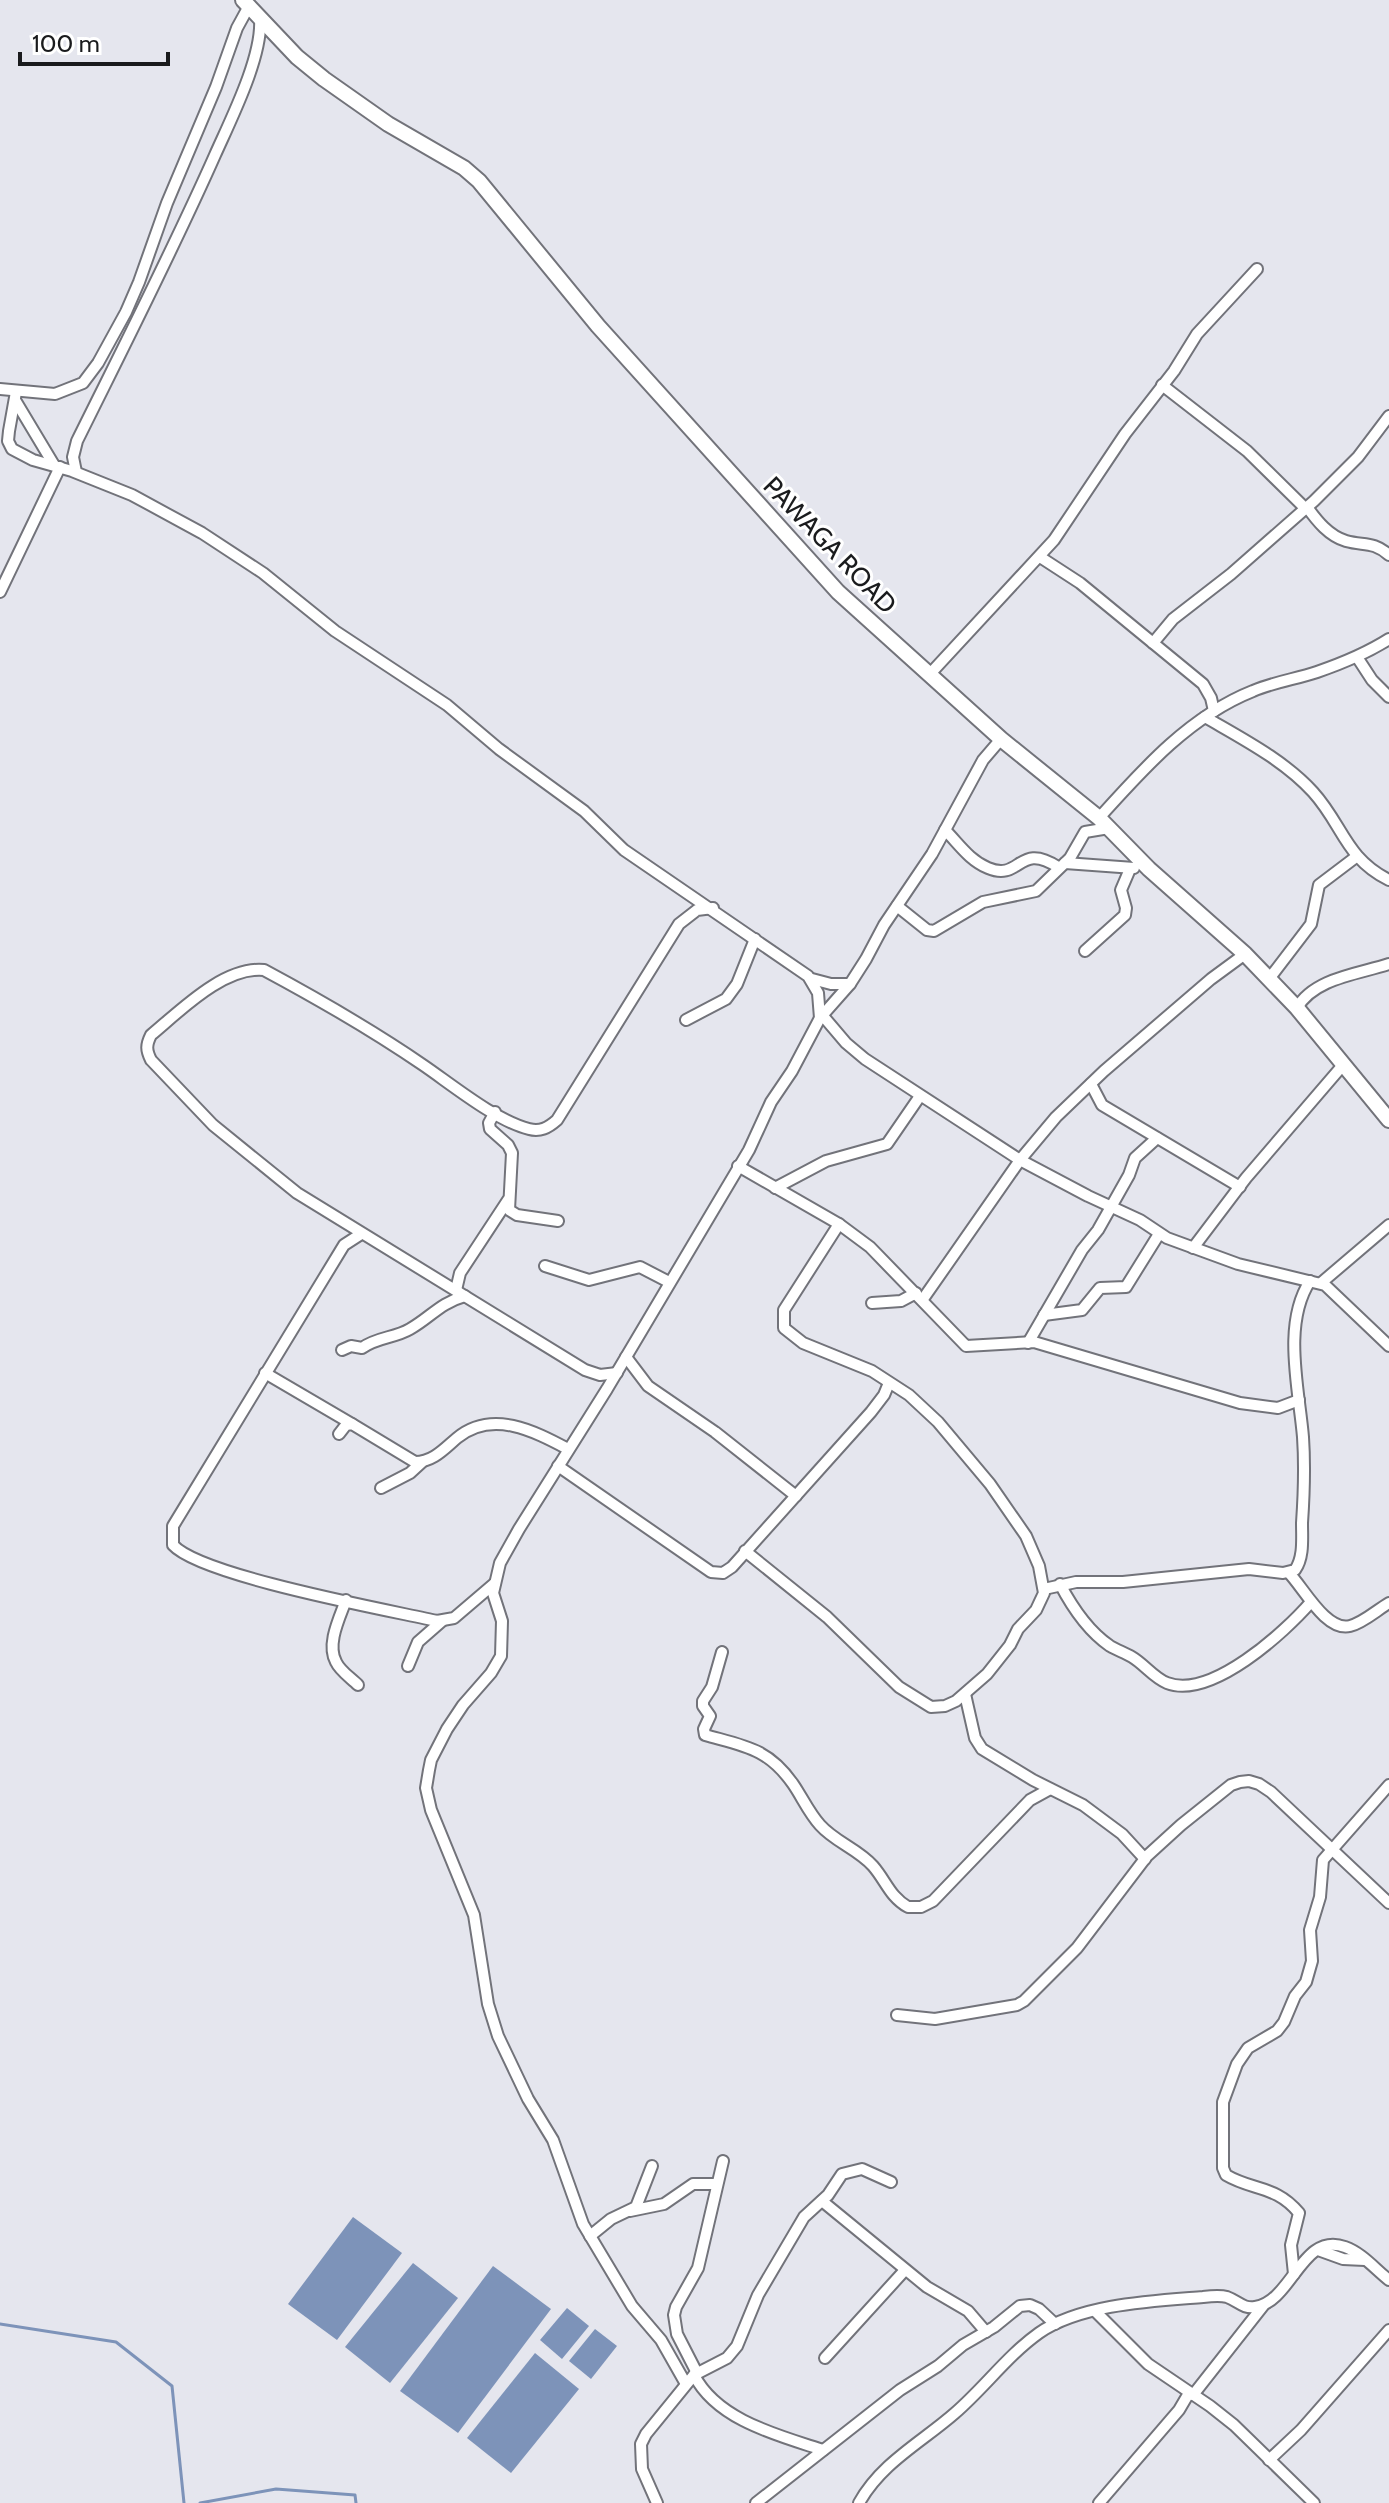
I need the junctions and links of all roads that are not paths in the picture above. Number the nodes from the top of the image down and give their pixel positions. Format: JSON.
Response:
{"nodes":[{"id":1,"x":246,"y":3,"type":"edge"},
{"id":2,"x":260,"y":18,"type":"junction"},
{"id":3,"x":1257,"y":269,"type":"dead end"},
{"id":4,"x":1162,"y":385,"type":"junction"},
{"id":5,"x":0,"y":389,"type":"edge"},
{"id":6,"x":16,"y":396,"type":"junction"},
{"id":7,"x":1389,"y":416,"type":"edge"},
{"id":8,"x":57,"y":466,"type":"junction"},
{"id":9,"x":76,"y":472,"type":"junction"},
{"id":10,"x":1306,"y":508,"type":"junction"},
{"id":11,"x":1389,"y":555,"type":"edge"},
{"id":12,"x":1040,"y":557,"type":"junction"},
{"id":13,"x":0,"y":592,"type":"edge"},
{"id":14,"x":1389,"y":639,"type":"edge"},
{"id":15,"x":1153,"y":643,"type":"junction"},
{"id":16,"x":1357,"y":657,"type":"junction"},
{"id":17,"x":929,"y":675,"type":"junction"},
{"id":18,"x":1389,"y":697,"type":"edge"},
{"id":19,"x":1209,"y":714,"type":"junction"},
{"id":20,"x":1001,"y":739,"type":"junction"},
{"id":21,"x":1104,"y":823,"type":"junction"},
{"id":22,"x":945,"y":830,"type":"junction"},
{"id":23,"x":1356,"y":857,"type":"junction"},
{"id":24,"x":1062,"y":865,"type":"junction"},
{"id":25,"x":1130,"y":869,"type":"junction"},
{"id":26,"x":1149,"y":869,"type":"junction"},
{"id":27,"x":1389,"y":880,"type":"edge"},
{"id":28,"x":897,"y":906,"type":"junction"},
{"id":29,"x":713,"y":908,"type":"junction"},
{"id":30,"x":755,"y":939,"type":"junction"},
{"id":31,"x":1085,"y":951,"type":"dead end"},
{"id":32,"x":1245,"y":954,"type":"junction"},
{"id":33,"x":1389,"y":964,"type":"edge"},
{"id":34,"x":812,"y":979,"type":"junction"},
{"id":35,"x":1269,"y":979,"type":"junction"},
{"id":36,"x":850,"y":984,"type":"junction"},
{"id":37,"x":1297,"y":1008,"type":"junction"},
{"id":38,"x":822,"y":1017,"type":"junction"},
{"id":39,"x":686,"y":1020,"type":"dead end"},
{"id":40,"x":1343,"y":1065,"type":"junction"},
{"id":41,"x":1091,"y":1084,"type":"junction"},
{"id":42,"x":920,"y":1096,"type":"junction"},
{"id":43,"x":495,"y":1112,"type":"junction"},
{"id":44,"x":1387,"y":1114,"type":"edge"},
{"id":45,"x":1157,"y":1138,"type":"junction"},
{"id":46,"x":1020,"y":1160,"type":"junction"},
{"id":47,"x":738,"y":1166,"type":"junction"},
{"id":48,"x":1240,"y":1187,"type":"junction"},
{"id":49,"x":775,"y":1188,"type":"junction"},
{"id":50,"x":509,"y":1198,"type":"junction"},
{"id":51,"x":1110,"y":1207,"type":"junction"},
{"id":52,"x":558,"y":1221,"type":"dead end"},
{"id":53,"x":839,"y":1224,"type":"junction"},
{"id":54,"x":1389,"y":1225,"type":"edge"},
{"id":55,"x":361,"y":1234,"type":"junction"},
{"id":56,"x":1159,"y":1234,"type":"junction"},
{"id":57,"x":1193,"y":1248,"type":"junction"},
{"id":58,"x":545,"y":1266,"type":"dead end"},
{"id":59,"x":669,"y":1282,"type":"junction"},
{"id":60,"x":1316,"y":1282,"type":"junction"},
{"id":61,"x":461,"y":1293,"type":"junction"},
{"id":62,"x":920,"y":1296,"type":"junction"},
{"id":63,"x":872,"y":1303,"type":"dead end"},
{"id":64,"x":1044,"y":1315,"type":"junction"},
{"id":65,"x":1028,"y":1343,"type":"junction"},
{"id":66,"x":1389,"y":1346,"type":"edge"},
{"id":67,"x":342,"y":1350,"type":"dead end"},
{"id":68,"x":626,"y":1357,"type":"junction"},
{"id":69,"x":265,"y":1373,"type":"junction"},
{"id":70,"x":617,"y":1373,"type":"junction"},
{"id":71,"x":889,"y":1383,"type":"junction"},
{"id":72,"x":1299,"y":1400,"type":"junction"},
{"id":73,"x":352,"y":1424,"type":"junction"},
{"id":74,"x":339,"y":1434,"type":"dead end"},
{"id":75,"x":568,"y":1449,"type":"junction"},
{"id":76,"x":422,"y":1462,"type":"junction"},
{"id":77,"x":558,"y":1466,"type":"junction"},
{"id":78,"x":381,"y":1488,"type":"dead end"},
{"id":79,"x":796,"y":1496,"type":"junction"},
{"id":80,"x":745,"y":1551,"type":"junction"},
{"id":81,"x":1289,"y":1573,"type":"junction"},
{"id":82,"x":495,"y":1583,"type":"junction"},
{"id":83,"x":1060,"y":1584,"type":"junction"},
{"id":84,"x":1044,"y":1589,"type":"junction"},
{"id":85,"x":346,"y":1600,"type":"junction"},
{"id":86,"x":1311,"y":1602,"type":"junction"},
{"id":87,"x":1389,"y":1603,"type":"edge"},
{"id":88,"x":442,"y":1621,"type":"junction"},
{"id":89,"x":722,"y":1652,"type":"dead end"},
{"id":90,"x":408,"y":1666,"type":"dead end"},
{"id":91,"x":358,"y":1685,"type":"dead end"},
{"id":92,"x":965,"y":1694,"type":"junction"},
{"id":93,"x":1389,"y":1785,"type":"edge"},
{"id":94,"x":1050,"y":1789,"type":"junction"},
{"id":95,"x":1332,"y":1847,"type":"junction"},
{"id":96,"x":1145,"y":1859,"type":"junction"},
{"id":97,"x":1389,"y":1903,"type":"edge"},
{"id":98,"x":897,"y":2015,"type":"dead end"},
{"id":99,"x":723,"y":2161,"type":"dead end"},
{"id":100,"x":652,"y":2166,"type":"dead end"},
{"id":101,"x":891,"y":2182,"type":"dead end"},
{"id":102,"x":716,"y":2184,"type":"junction"},
{"id":103,"x":822,"y":2201,"type":"junction"},
{"id":104,"x":630,"y":2211,"type":"junction"},
{"id":105,"x":590,"y":2236,"type":"junction"},
{"id":106,"x":1389,"y":2266,"type":"edge"},
{"id":107,"x":1374,"y":2268,"type":"junction"},
{"id":108,"x":905,"y":2270,"type":"junction"},
{"id":109,"x":1294,"y":2274,"type":"junction"},
{"id":110,"x":1389,"y":2280,"type":"edge"},
{"id":111,"x":1264,"y":2304,"type":"junction"},
{"id":112,"x":1096,"y":2312,"type":"junction"},
{"id":113,"x":1055,"y":2324,"type":"junction"},
{"id":114,"x":1389,"y":2330,"type":"edge"},
{"id":115,"x":986,"y":2332,"type":"junction"},
{"id":116,"x":825,"y":2358,"type":"dead end"},
{"id":117,"x":695,"y":2374,"type":"junction"},
{"id":118,"x":686,"y":2384,"type":"junction"},
{"id":119,"x":1191,"y":2394,"type":"junction"},
{"id":120,"x":823,"y":2450,"type":"junction"},
{"id":121,"x":1269,"y":2460,"type":"junction"},
{"id":122,"x":657,"y":2503,"type":"edge"},
{"id":123,"x":756,"y":2503,"type":"edge"},
{"id":124,"x":859,"y":2503,"type":"edge"},
{"id":125,"x":1099,"y":2503,"type":"edge"},
{"id":126,"x":1314,"y":2503,"type":"edge"}],
"edges":[{"from":1,"to":2,"type":"main road","name":"PAWAGA ROAD"},
{"from":1,"to":6,"type":"street"},
{"from":2,"to":9,"type":"street"},
{"from":2,"to":17,"type":"main road","name":"PAWAGA ROAD"},
{"from":3,"to":4,"type":"street"},
{"from":4,"to":10,"type":"street"},
{"from":4,"to":12,"type":"street"},
{"from":5,"to":6,"type":"street"},
{"from":6,"to":8,"type":"street"},
{"from":6,"to":8,"type":"street"},
{"from":7,"to":10,"type":"street"},
{"from":8,"to":9,"type":"street"},
{"from":8,"to":13,"type":"street"},
{"from":9,"to":29,"type":"street"},
{"from":10,"to":11,"type":"street"},
{"from":10,"to":15,"type":"street"},
{"from":12,"to":15,"type":"street"},
{"from":12,"to":17,"type":"street"},
{"from":14,"to":16,"type":"street"},
{"from":15,"to":19,"type":"street"},
{"from":16,"to":18,"type":"street"},
{"from":16,"to":19,"type":"street"},
{"from":17,"to":20,"type":"main road","name":"PAWAGA ROAD"},
{"from":19,"to":21,"type":"street"},
{"from":19,"to":23,"type":"street"},
{"from":20,"to":21,"type":"main road","name":"PAWAGA ROAD"},
{"from":20,"to":22,"type":"street"},
{"from":21,"to":24,"type":"street"},
{"from":21,"to":26,"type":"main road","name":"PAWAGA ROAD"},
{"from":22,"to":24,"type":"street"},
{"from":22,"to":28,"type":"street"},
{"from":23,"to":27,"type":"street"},
{"from":23,"to":35,"type":"street"},
{"from":24,"to":25,"type":"street"},
{"from":24,"to":28,"type":"street"},
{"from":25,"to":26,"type":"street"},
{"from":25,"to":31,"type":"street"},
{"from":26,"to":32,"type":"main road","name":"PAWAGA ROAD"},
{"from":28,"to":36,"type":"street"},
{"from":29,"to":30,"type":"street"},
{"from":29,"to":43,"type":"street"},
{"from":30,"to":34,"type":"street"},
{"from":30,"to":39,"type":"street"},
{"from":32,"to":35,"type":"main road","name":"PAWAGA ROAD"},
{"from":32,"to":41,"type":"street"},
{"from":33,"to":37,"type":"street"},
{"from":34,"to":36,"type":"street"},
{"from":34,"to":38,"type":"street"},
{"from":35,"to":37,"type":"main road","name":"PAWAGA ROAD"},
{"from":36,"to":38,"type":"street"},
{"from":37,"to":40,"type":"main road","name":"PAWAGA ROAD"},
{"from":38,"to":42,"type":"street"},
{"from":38,"to":47,"type":"street"},
{"from":40,"to":44,"type":"main road","name":"PAWAGA ROAD"},
{"from":40,"to":48,"type":"street"},
{"from":41,"to":45,"type":"street"},
{"from":41,"to":46,"type":"street"},
{"from":42,"to":46,"type":"street"},
{"from":42,"to":49,"type":"street"},
{"from":43,"to":50,"type":"street"},
{"from":43,"to":55,"type":"street"},
{"from":45,"to":48,"type":"street"},
{"from":45,"to":51,"type":"street"},
{"from":46,"to":51,"type":"street"},
{"from":46,"to":62,"type":"street"},
{"from":47,"to":49,"type":"street"},
{"from":47,"to":59,"type":"street"},
{"from":48,"to":57,"type":"street"},
{"from":49,"to":53,"type":"street"},
{"from":50,"to":52,"type":"street"},
{"from":50,"to":61,"type":"street"},
{"from":51,"to":56,"type":"street"},
{"from":51,"to":64,"type":"street"},
{"from":53,"to":62,"type":"street"},
{"from":53,"to":71,"type":"street"},
{"from":54,"to":60,"type":"street"},
{"from":55,"to":61,"type":"street"},
{"from":55,"to":69,"type":"street"},
{"from":56,"to":57,"type":"street"},
{"from":56,"to":64,"type":"street"},
{"from":57,"to":60,"type":"street"},
{"from":58,"to":59,"type":"street"},
{"from":59,"to":68,"type":"street"},
{"from":60,"to":66,"type":"street"},
{"from":60,"to":72,"type":"street"},
{"from":61,"to":67,"type":"street"},
{"from":61,"to":70,"type":"street"},
{"from":62,"to":63,"type":"street"},
{"from":62,"to":65,"type":"street"},
{"from":64,"to":65,"type":"street"},
{"from":65,"to":72,"type":"street"},
{"from":68,"to":70,"type":"street"},
{"from":68,"to":79,"type":"street"},
{"from":69,"to":73,"type":"street"},
{"from":69,"to":85,"type":"street"},
{"from":70,"to":75,"type":"street"},
{"from":71,"to":79,"type":"street"},
{"from":71,"to":84,"type":"street"},
{"from":72,"to":81,"type":"street"},
{"from":73,"to":74,"type":"street"},
{"from":73,"to":76,"type":"street"},
{"from":75,"to":76,"type":"street"},
{"from":75,"to":77,"type":"street"},
{"from":76,"to":78,"type":"street"},
{"from":77,"to":80,"type":"street"},
{"from":77,"to":82,"type":"street"},
{"from":79,"to":80,"type":"street"},
{"from":80,"to":92,"type":"street"},
{"from":81,"to":83,"type":"street"},
{"from":81,"to":86,"type":"street"},
{"from":82,"to":88,"type":"street"},
{"from":82,"to":105,"type":"street"},
{"from":83,"to":84,"type":"street"},
{"from":83,"to":86,"type":"street"},
{"from":84,"to":92,"type":"street"},
{"from":85,"to":88,"type":"street"},
{"from":85,"to":91,"type":"street"},
{"from":86,"to":87,"type":"street"},
{"from":88,"to":90,"type":"street"},
{"from":89,"to":94,"type":"street"},
{"from":92,"to":94,"type":"street"},
{"from":93,"to":95,"type":"street"},
{"from":94,"to":96,"type":"street"},
{"from":95,"to":96,"type":"street"},
{"from":95,"to":97,"type":"street"},
{"from":95,"to":109,"type":"street"},
{"from":96,"to":98,"type":"street"},
{"from":99,"to":102,"type":"street"},
{"from":100,"to":104,"type":"street"},
{"from":101,"to":103,"type":"street"},
{"from":102,"to":104,"type":"street"},
{"from":102,"to":117,"type":"street"},
{"from":103,"to":108,"type":"street"},
{"from":103,"to":117,"type":"street"},
{"from":104,"to":105,"type":"street"},
{"from":105,"to":118,"type":"street"},
{"from":106,"to":107,"type":"street"},
{"from":107,"to":109,"type":"street"},
{"from":107,"to":110,"type":"street"},
{"from":108,"to":115,"type":"street"},
{"from":108,"to":116,"type":"street"},
{"from":109,"to":111,"type":"street"},
{"from":111,"to":112,"type":"street"},
{"from":111,"to":119,"type":"street"},
{"from":112,"to":113,"type":"street"},
{"from":112,"to":119,"type":"street"},
{"from":113,"to":115,"type":"street"},
{"from":113,"to":124,"type":"street"},
{"from":114,"to":121,"type":"street"},
{"from":115,"to":120,"type":"street"},
{"from":117,"to":118,"type":"street"},
{"from":117,"to":120,"type":"street"},
{"from":118,"to":122,"type":"street"},
{"from":119,"to":121,"type":"street"},
{"from":119,"to":125,"type":"street"},
{"from":120,"to":123,"type":"street"},
{"from":121,"to":126,"type":"street"}]}
